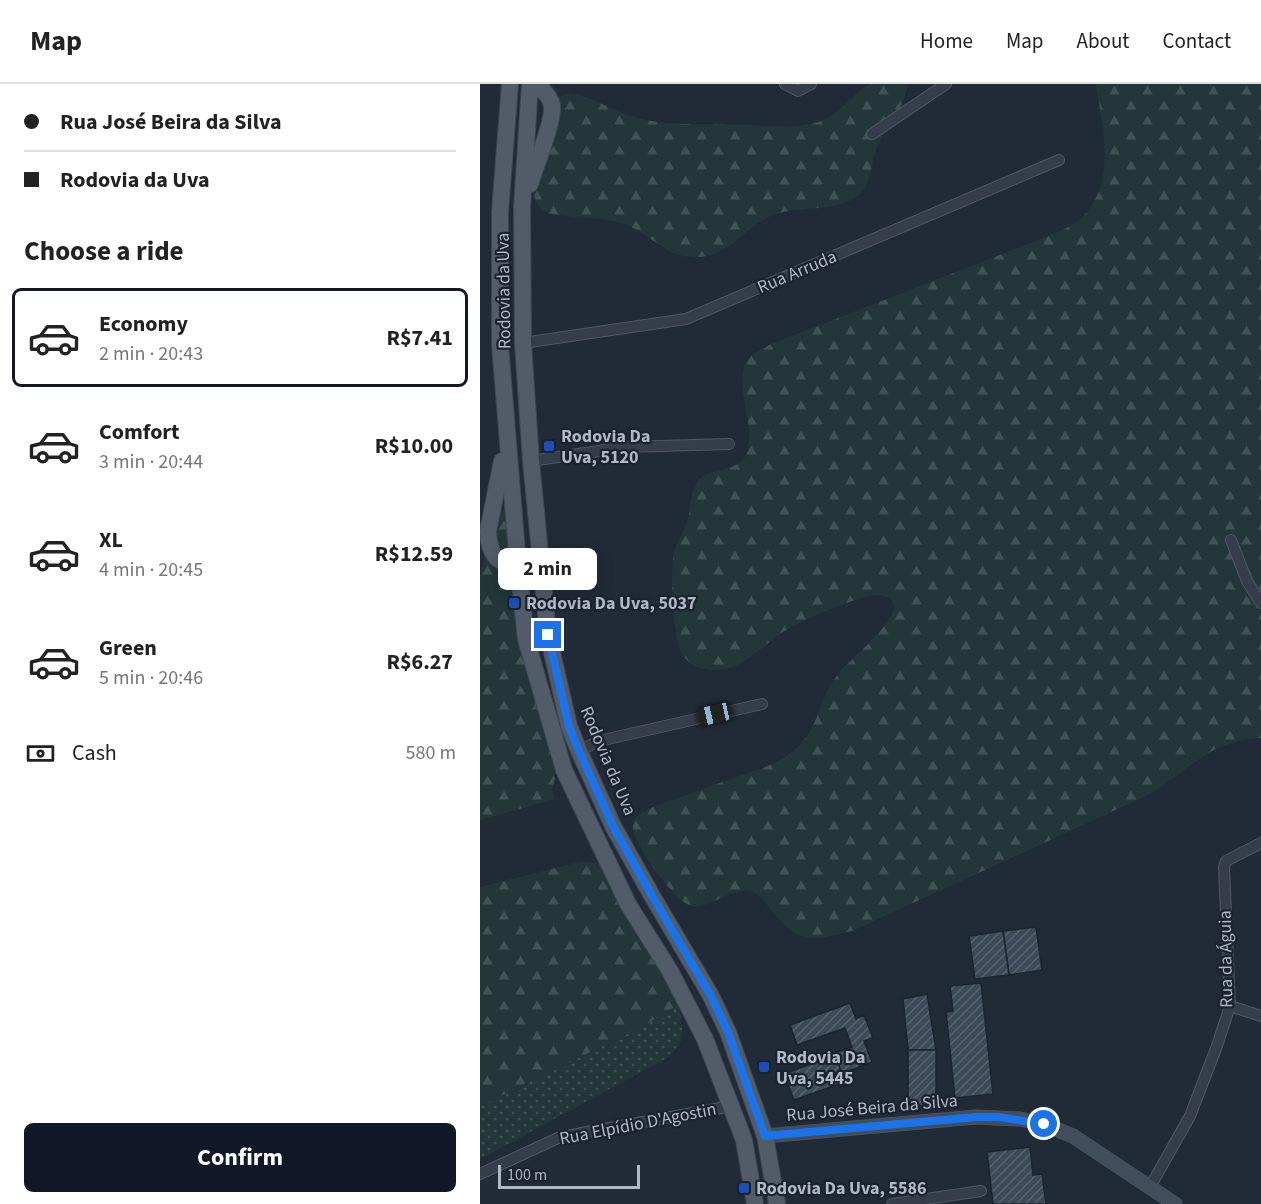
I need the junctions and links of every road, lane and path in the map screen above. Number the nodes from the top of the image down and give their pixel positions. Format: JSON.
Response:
{"nodes":[{"id":1,"x":510,"y":84,"type":"edge"},
{"id":2,"x":532,"y":84,"type":"edge"},
{"id":3,"x":785,"y":84,"type":"edge"},
{"id":4,"x":811,"y":84,"type":"edge"},
{"id":5,"x":946,"y":84,"type":"edge"},
{"id":6,"x":872,"y":134,"type":"dead end"},
{"id":7,"x":1059,"y":160,"type":"dead end"},
{"id":8,"x":522,"y":207,"type":"junction"},
{"id":9,"x":523,"y":343,"type":"junction"},
{"id":10,"x":507,"y":437,"type":"junction"},
{"id":11,"x":729,"y":444,"type":"dead end"},
{"id":12,"x":531,"y":461,"type":"junction"},
{"id":13,"x":1231,"y":540,"type":"dead end"},
{"id":14,"x":540,"y":563,"type":"junction"},
{"id":15,"x":518,"y":565,"type":"junction"},
{"id":16,"x":1261,"y":603,"type":"edge"},
{"id":17,"x":762,"y":704,"type":"dead end"},
{"id":18,"x":579,"y":751,"type":"junction"},
{"id":19,"x":1261,"y":843,"type":"edge"},
{"id":20,"x":1230,"y":1006,"type":"junction"},
{"id":21,"x":1261,"y":1016,"type":"edge"},
{"id":22,"x":732,"y":1106,"type":"junction"},
{"id":23,"x":765,"y":1136,"type":"junction"},
{"id":24,"x":744,"y":1140,"type":"junction"},
{"id":25,"x":480,"y":1174,"type":"edge"},
{"id":26,"x":1150,"y":1187,"type":"junction"},
{"id":27,"x":981,"y":1191,"type":"dead end"},
{"id":28,"x":754,"y":1204,"type":"edge"},
{"id":29,"x":777,"y":1204,"type":"edge"},
{"id":30,"x":892,"y":1204,"type":"edge"},
{"id":31,"x":1175,"y":1204,"type":"edge"}],
"edges":[{"from":1,"to":10,"type":"main road","name":"Rodovia da Uva"},
{"from":2,"to":8,"type":"main road","name":"Rodovia da Uva"},
{"from":2,"to":8,"type":"main road"},
{"from":3,"to":4,"type":"street"},
{"from":5,"to":6,"type":"street"},
{"from":7,"to":9,"type":"street","name":"Rua Arruda"},
{"from":8,"to":9,"type":"main road","name":"Rodovia da Uva"},
{"from":9,"to":12,"type":"main road","name":"Rodovia da Uva"},
{"from":10,"to":15,"type":"main road","name":"Rodovia da Uva"},
{"from":10,"to":15,"type":"main road"},
{"from":11,"to":12,"type":"street"},
{"from":12,"to":14,"type":"main road","name":"Rodovia da Uva"},
{"from":13,"to":16,"type":"street"},
{"from":14,"to":15,"type":"main road"},
{"from":14,"to":18,"type":"main road","name":"Rodovia da Uva"},
{"from":15,"to":22,"type":"main road","name":"Rodovia da Uva"},
{"from":17,"to":18,"type":"street"},
{"from":18,"to":23,"type":"main road","name":"Rodovia da Uva"},
{"from":19,"to":20,"type":"street","name":"Rua da Águia"},
{"from":20,"to":21,"type":"street"},
{"from":20,"to":26,"type":"street","name":"Rua da Águia"},
{"from":22,"to":24,"type":"main road","name":"Rodovia da Uva"},
{"from":22,"to":25,"type":"street","name":"Rua Elpídio D'Agostin"},
{"from":23,"to":24,"type":"main road"},
{"from":23,"to":26,"type":"street","name":"Rua José Beira da Silva"},
{"from":23,"to":29,"type":"main road","name":"Rodovia da Uva"},
{"from":24,"to":28,"type":"main road","name":"Rodovia da Uva"},
{"from":26,"to":31,"type":"street","name":"Rua José Beira da Silva"},
{"from":27,"to":30,"type":"street"}]}
